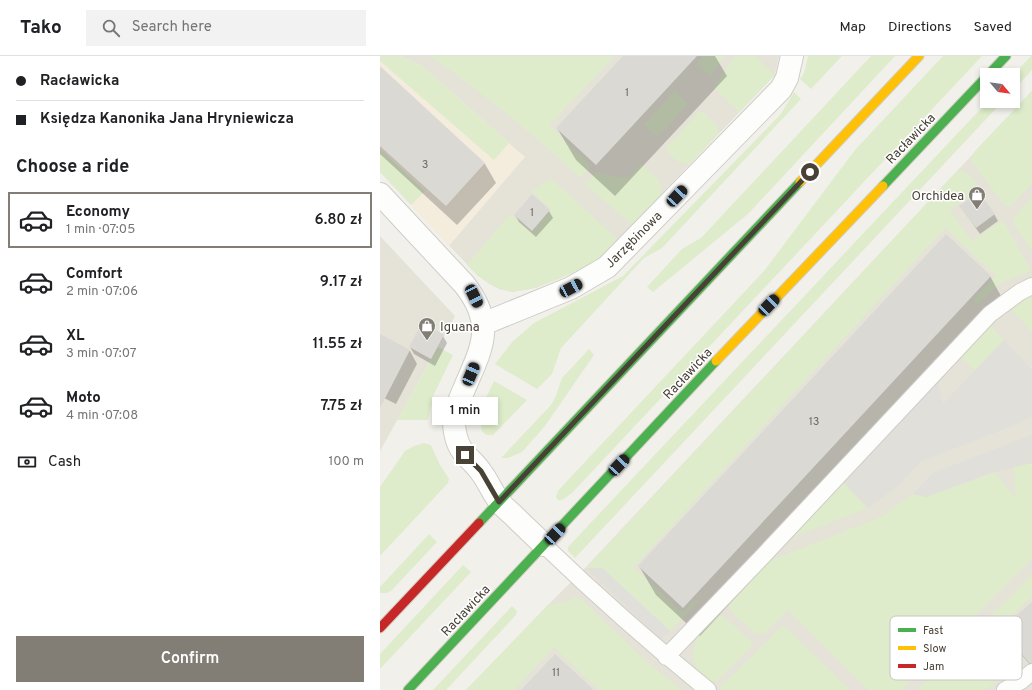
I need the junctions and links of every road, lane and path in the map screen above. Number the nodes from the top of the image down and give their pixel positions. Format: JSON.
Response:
{"nodes":[{"id":1,"x":792,"y":56,"type":"edge"},
{"id":2,"x":919,"y":56,"type":"edge"},
{"id":3,"x":1006,"y":56,"type":"edge"},
{"id":4,"x":995,"y":68,"type":"edge"},
{"id":5,"x":980,"y":84,"type":"edge"},
{"id":6,"x":380,"y":194,"type":"edge"},
{"id":7,"x":1032,"y":286,"type":"edge"},
{"id":8,"x":483,"y":324,"type":"junction"},
{"id":9,"x":499,"y":502,"type":"junction"},
{"id":10,"x":544,"y":545,"type":"junction"},
{"id":11,"x":380,"y":628,"type":"edge"},
{"id":12,"x":666,"y":657,"type":"junction"},
{"id":13,"x":1032,"y":672,"type":"edge"},
{"id":14,"x":408,"y":690,"type":"edge"},
{"id":15,"x":708,"y":690,"type":"edge"},
{"id":16,"x":1005,"y":690,"type":"edge"}],
"edges":[{"from":1,"to":8,"type":"street","name":"Jarzębinowa"},
{"from":2,"to":9,"type":"street"},
{"from":3,"to":4,"type":"street","name":"Racławicka"},
{"from":5,"to":10,"type":"street","name":"Racławicka"},
{"from":6,"to":8,"type":"street"},
{"from":7,"to":12,"type":"lane"},
{"from":8,"to":9,"type":"street"},
{"from":9,"to":10,"type":"street"},
{"from":9,"to":11,"type":"street"},
{"from":10,"to":12,"type":"lane"},
{"from":10,"to":14,"type":"street","name":"Racławicka"},
{"from":12,"to":15,"type":"lane"},
{"from":13,"to":16,"type":"lane"}]}
